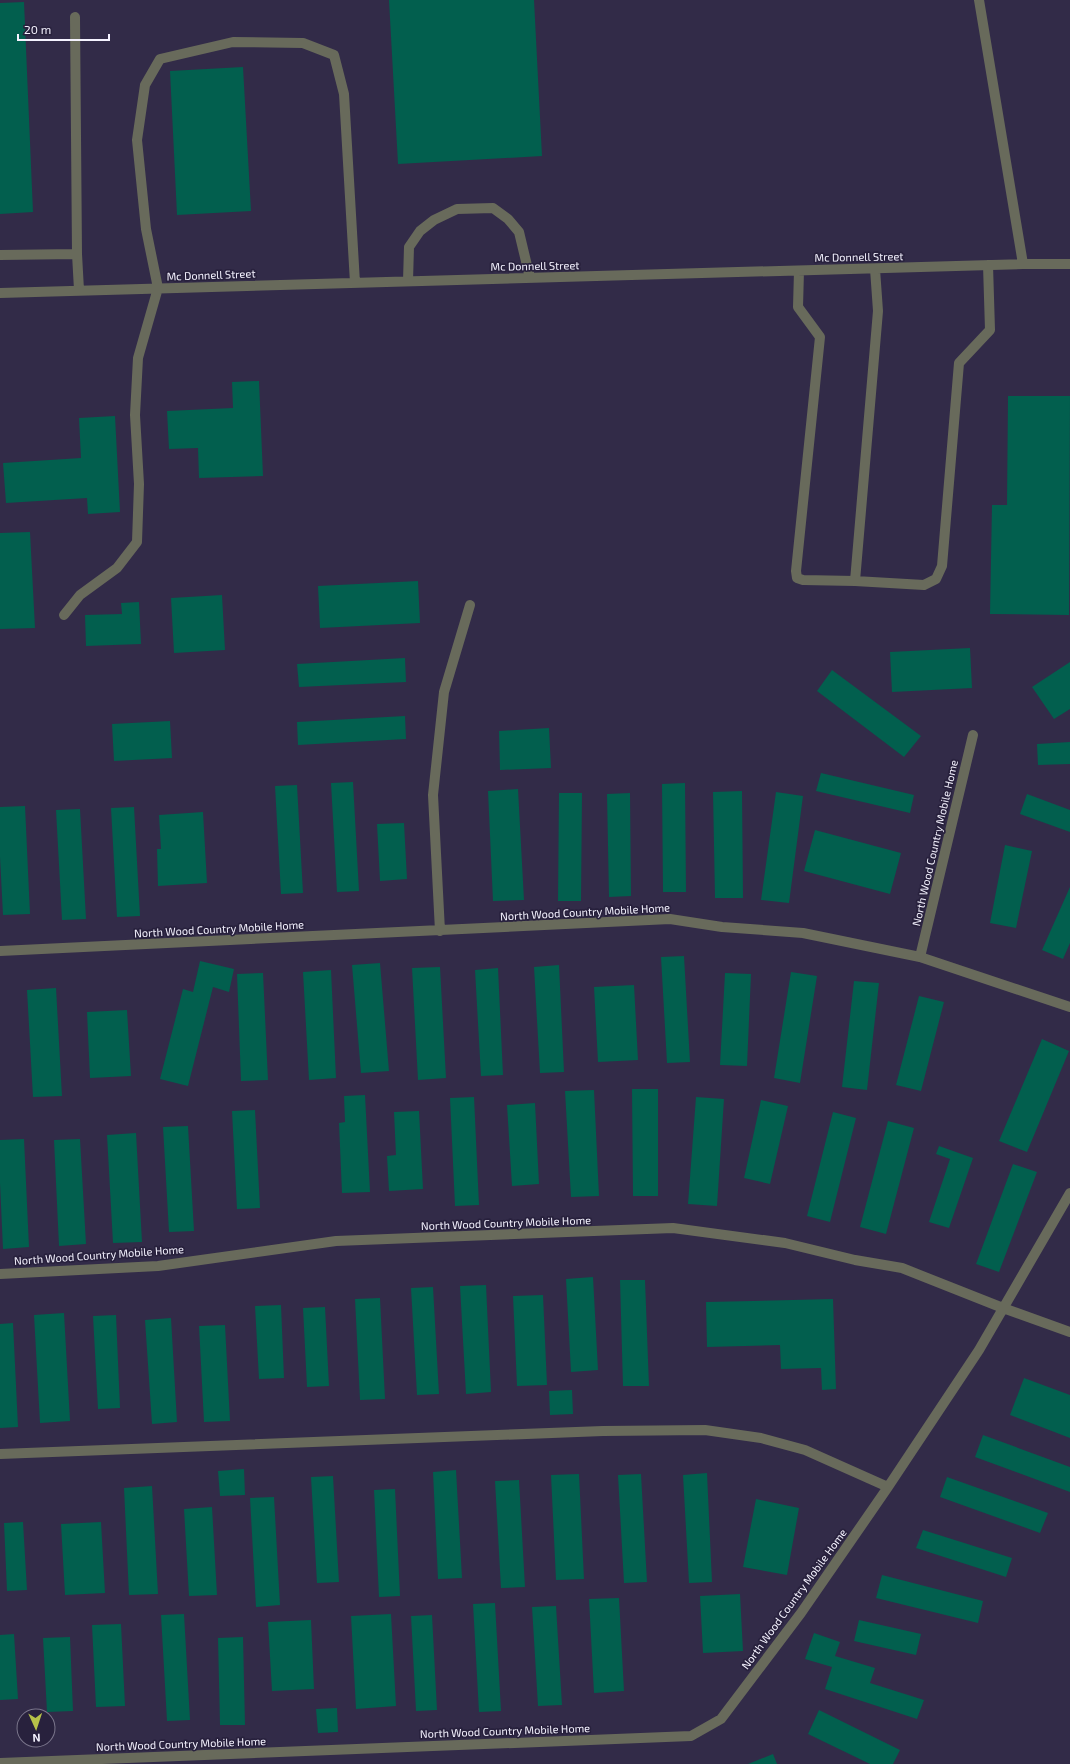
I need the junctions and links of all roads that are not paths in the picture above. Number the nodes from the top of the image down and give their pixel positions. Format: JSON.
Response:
{"nodes":[{"id":1,"x":979,"y":0,"type":"edge"},
{"id":2,"x":75,"y":17,"type":"dead end"},
{"id":3,"x":77,"y":254,"type":"junction"},
{"id":4,"x":0,"y":255,"type":"edge"},
{"id":5,"x":1023,"y":264,"type":"junction"},
{"id":6,"x":1070,"y":264,"type":"edge"},
{"id":7,"x":988,"y":265,"type":"junction"},
{"id":8,"x":876,"y":269,"type":"junction"},
{"id":9,"x":799,"y":271,"type":"junction"},
{"id":10,"x":530,"y":278,"type":"junction"},
{"id":11,"x":408,"y":281,"type":"junction"},
{"id":12,"x":355,"y":283,"type":"junction"},
{"id":13,"x":158,"y":288,"type":"junction"},
{"id":14,"x":79,"y":290,"type":"junction"},
{"id":15,"x":0,"y":293,"type":"edge"},
{"id":16,"x":855,"y":581,"type":"junction"},
{"id":17,"x":470,"y":605,"type":"dead end"},
{"id":18,"x":64,"y":615,"type":"dead end"},
{"id":19,"x":973,"y":735,"type":"dead end"},
{"id":20,"x":440,"y":931,"type":"junction"},
{"id":21,"x":0,"y":951,"type":"edge"},
{"id":22,"x":920,"y":957,"type":"junction"},
{"id":23,"x":1070,"y":1007,"type":"edge"},
{"id":24,"x":1070,"y":1192,"type":"edge"},
{"id":25,"x":0,"y":1274,"type":"edge"},
{"id":26,"x":1003,"y":1308,"type":"junction"},
{"id":27,"x":1070,"y":1332,"type":"edge"},
{"id":28,"x":0,"y":1454,"type":"edge"},
{"id":29,"x":888,"y":1487,"type":"junction"},
{"id":30,"x":0,"y":1763,"type":"edge"}],
"edges":[{"from":1,"to":5,"type":"street"},
{"from":2,"to":3,"type":"street"},
{"from":3,"to":4,"type":"street"},
{"from":3,"to":14,"type":"street"},
{"from":5,"to":6,"type":"street","name":"Mc Donnell Street"},
{"from":5,"to":7,"type":"street","name":"Mc Donnell Street"},
{"from":7,"to":8,"type":"street","name":"Mc Donnell Street"},
{"from":7,"to":16,"type":"street"},
{"from":8,"to":9,"type":"street","name":"Mc Donnell Street"},
{"from":8,"to":16,"type":"street"},
{"from":9,"to":10,"type":"street","name":"Mc Donnell Street"},
{"from":9,"to":16,"type":"street"},
{"from":10,"to":11,"type":"street","name":"Mc Donnell Street"},
{"from":10,"to":11,"type":"street"},
{"from":11,"to":12,"type":"street","name":"Mc Donnell Street"},
{"from":12,"to":13,"type":"street","name":"Mc Donnell Street"},
{"from":12,"to":13,"type":"street"},
{"from":13,"to":14,"type":"street","name":"Mc Donnell Street"},
{"from":13,"to":18,"type":"street"},
{"from":14,"to":15,"type":"street","name":"Mc Donnell Street"},
{"from":17,"to":20,"type":"street"},
{"from":19,"to":22,"type":"street","name":"North Wood Country Mobile Home"},
{"from":20,"to":21,"type":"street","name":"North Wood Country Mobile Home"},
{"from":20,"to":22,"type":"street","name":"North Wood Country Mobile Home"},
{"from":22,"to":23,"type":"street","name":"North Wood Country Mobile Home"},
{"from":24,"to":26,"type":"street","name":"North Wood Country Mobile Home"},
{"from":25,"to":26,"type":"street","name":"North Wood Country Mobile Home"},
{"from":26,"to":27,"type":"street"},
{"from":26,"to":29,"type":"street","name":"North Wood Country Mobile Home"},
{"from":28,"to":29,"type":"street"},
{"from":29,"to":30,"type":"street","name":"North Wood Country Mobile Home"}]}
